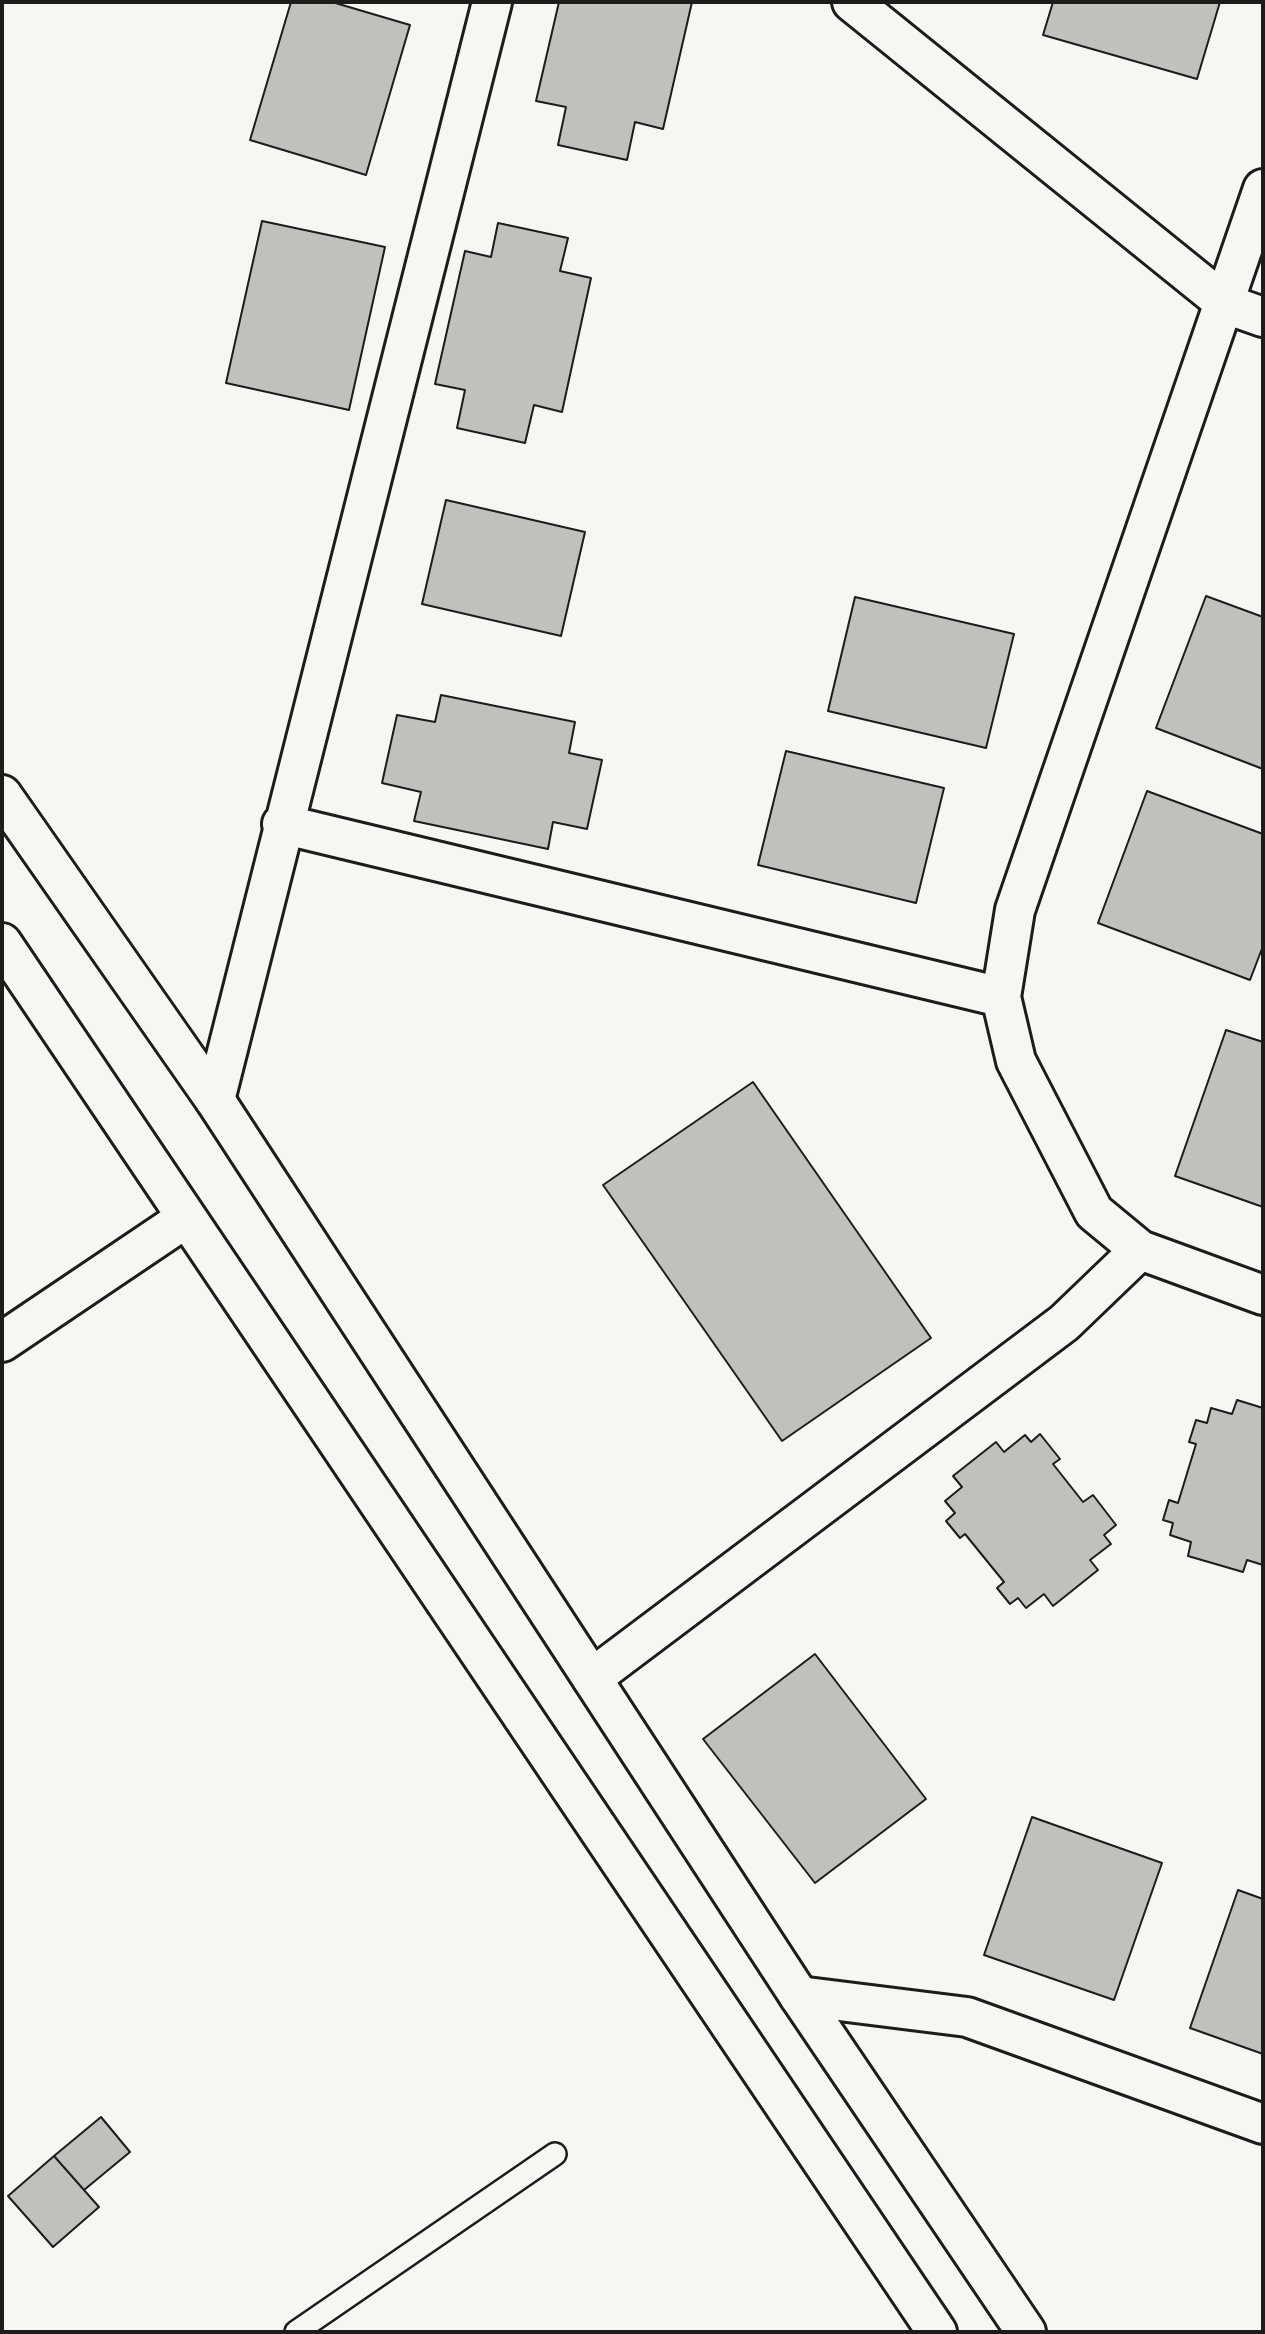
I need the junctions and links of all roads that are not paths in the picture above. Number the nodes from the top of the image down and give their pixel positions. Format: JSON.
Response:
{"nodes":[{"id":1,"x":492,"y":2,"type":"edge"},
{"id":2,"x":852,"y":2,"type":"edge"},
{"id":3,"x":1263,"y":189,"type":"edge"},
{"id":4,"x":1226,"y":304,"type":"junction"},
{"id":5,"x":1263,"y":317,"type":"edge"},
{"id":6,"x":2,"y":794,"type":"edge"},
{"id":7,"x":282,"y":824,"type":"junction"},
{"id":8,"x":2,"y":943,"type":"edge"},
{"id":9,"x":1001,"y":997,"type":"junction"},
{"id":10,"x":215,"y":1100,"type":"junction"},
{"id":11,"x":186,"y":1218,"type":"junction"},
{"id":12,"x":1140,"y":1250,"type":"junction"},
{"id":13,"x":1263,"y":1295,"type":"edge"},
{"id":14,"x":2,"y":1342,"type":"edge"},
{"id":15,"x":592,"y":1678,"type":"junction"},
{"id":16,"x":799,"y":1996,"type":"junction"},
{"id":17,"x":1263,"y":2124,"type":"edge"},
{"id":18,"x":555,"y":2154,"type":"dead end"},
{"id":19,"x":296,"y":2332,"type":"edge"},
{"id":20,"x":937,"y":2332,"type":"edge"},
{"id":21,"x":1026,"y":2332,"type":"edge"}],
"edges":[{"from":1,"to":7,"type":"street"},
{"from":2,"to":4,"type":"street"},
{"from":3,"to":4,"type":"street"},
{"from":4,"to":5,"type":"street"},
{"from":4,"to":9,"type":"street"},
{"from":6,"to":10,"type":"street"},
{"from":7,"to":9,"type":"street"},
{"from":7,"to":10,"type":"street"},
{"from":8,"to":11,"type":"street"},
{"from":9,"to":12,"type":"street"},
{"from":10,"to":15,"type":"street"},
{"from":11,"to":14,"type":"street"},
{"from":11,"to":20,"type":"street"},
{"from":12,"to":13,"type":"street"},
{"from":12,"to":15,"type":"street"},
{"from":15,"to":16,"type":"street"},
{"from":16,"to":17,"type":"street"},
{"from":16,"to":21,"type":"street"},
{"from":18,"to":19,"type":"lane"}]}
